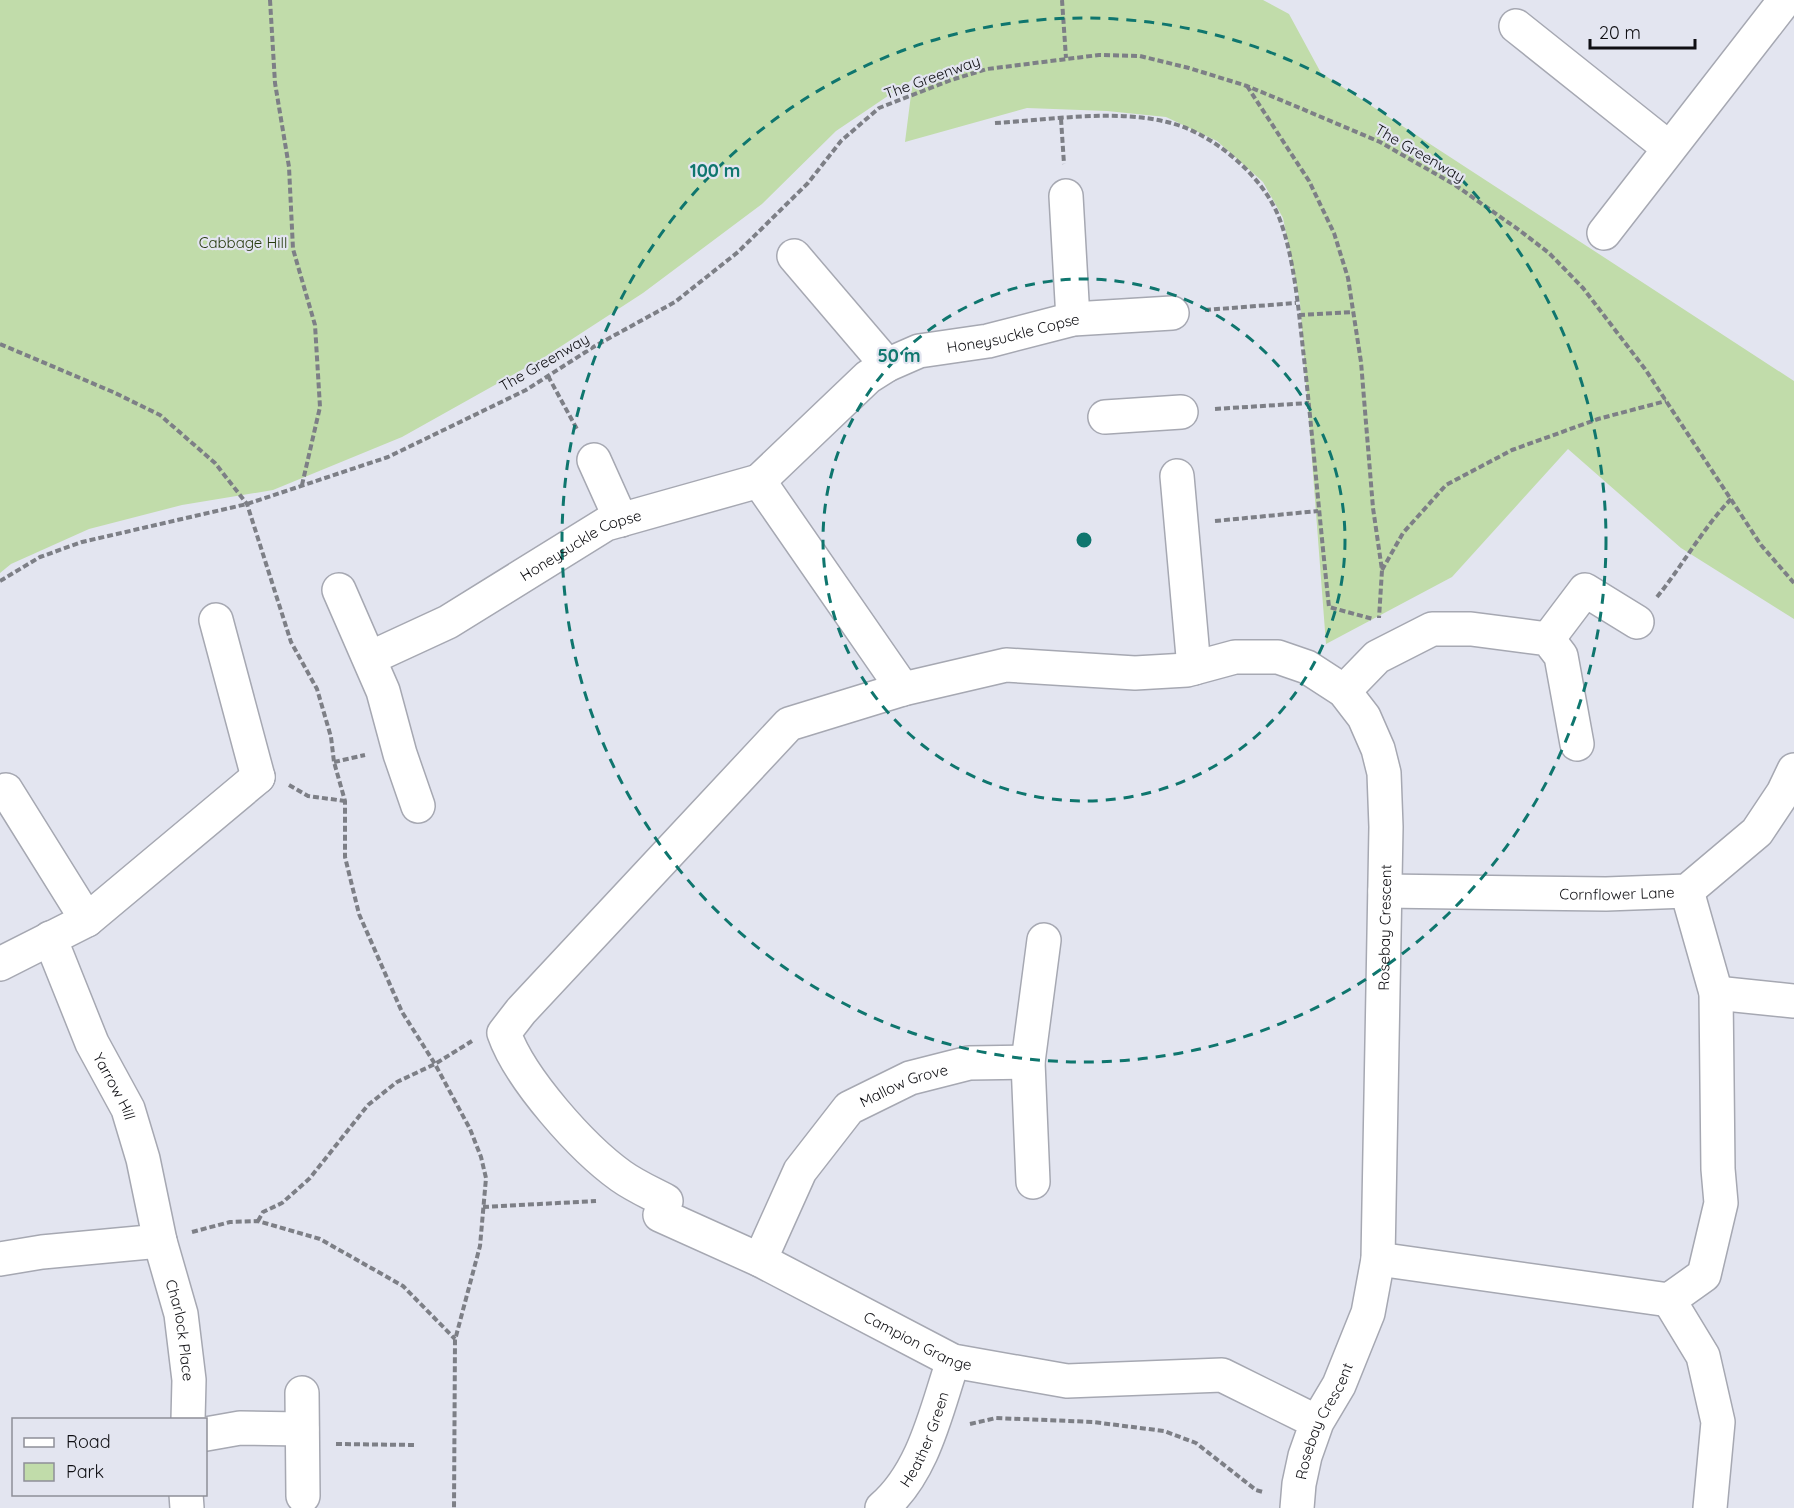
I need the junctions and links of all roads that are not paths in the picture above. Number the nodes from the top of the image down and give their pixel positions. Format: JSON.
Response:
{"nodes":[{"id":1,"x":1785,"y":0,"type":"edge"},
{"id":2,"x":1516,"y":26,"type":"dead end"},
{"id":3,"x":1669,"y":148,"type":"junction"},
{"id":4,"x":1066,"y":196,"type":"road end"},
{"id":5,"x":1604,"y":233,"type":"dead end"},
{"id":6,"x":794,"y":256,"type":"dead end"},
{"id":7,"x":1172,"y":313,"type":"road end"},
{"id":8,"x":1073,"y":319,"type":"junction"},
{"id":9,"x":887,"y":365,"type":"junction"},
{"id":10,"x":1182,"y":412,"type":"road end"},
{"id":11,"x":1105,"y":417,"type":"dead end"},
{"id":12,"x":594,"y":460,"type":"road end"},
{"id":13,"x":1178,"y":476,"type":"dead end"},
{"id":14,"x":759,"y":481,"type":"junction"},
{"id":15,"x":621,"y":520,"type":"junction"},
{"id":16,"x":339,"y":590,"type":"dead end"},
{"id":17,"x":216,"y":620,"type":"dead end"},
{"id":18,"x":1637,"y":622,"type":"road end"},
{"id":19,"x":1548,"y":639,"type":"junction"},
{"id":20,"x":370,"y":658,"type":"junction"},
{"id":21,"x":1194,"y":668,"type":"junction"},
{"id":22,"x":903,"y":689,"type":"junction"},
{"id":23,"x":1344,"y":691,"type":"junction"},
{"id":24,"x":1577,"y":744,"type":"dead end"},
{"id":25,"x":1794,"y":770,"type":"edge"},
{"id":26,"x":6,"y":790,"type":"dead end"},
{"id":27,"x":418,"y":806,"type":"dead end"},
{"id":28,"x":1385,"y":891,"type":"junction"},
{"id":29,"x":1687,"y":891,"type":"junction"},
{"id":30,"x":87,"y":920,"type":"junction"},
{"id":31,"x":50,"y":938,"type":"junction"},
{"id":32,"x":1044,"y":940,"type":"dead end"},
{"id":33,"x":0,"y":964,"type":"edge"},
{"id":34,"x":1716,"y":993,"type":"junction"},
{"id":35,"x":1794,"y":1000,"type":"edge"},
{"id":36,"x":1028,"y":1062,"type":"junction"},
{"id":37,"x":574,"y":1135,"type":"joint"},
{"id":38,"x":1033,"y":1182,"type":"dead end"},
{"id":39,"x":160,"y":1241,"type":"junction"},
{"id":40,"x":0,"y":1259,"type":"edge"},
{"id":41,"x":1378,"y":1259,"type":"junction"},
{"id":42,"x":760,"y":1260,"type":"junction"},
{"id":43,"x":1669,"y":1300,"type":"junction"},
{"id":44,"x":953,"y":1361,"type":"junction"},
{"id":45,"x":302,"y":1393,"type":"dead end"},
{"id":46,"x":188,"y":1418,"type":"edge"},
{"id":47,"x":1317,"y":1422,"type":"junction"},
{"id":48,"x":207,"y":1434,"type":"edge"},
{"id":49,"x":302,"y":1437,"type":"junction"},
{"id":50,"x":303,"y":1496,"type":"dead end"},
{"id":51,"x":882,"y":1508,"type":"edge"},
{"id":52,"x":1297,"y":1508,"type":"edge"},
{"id":53,"x":1710,"y":1508,"type":"edge"}],
"edges":[{"from":1,"to":3,"type":"street"},
{"from":2,"to":3,"type":"street"},
{"from":3,"to":5,"type":"street"},
{"from":4,"to":8,"type":"street"},
{"from":6,"to":9,"type":"street"},
{"from":7,"to":8,"type":"street","name":"Honeysuckle Copse"},
{"from":8,"to":9,"type":"street","name":"Honeysuckle Copse"},
{"from":9,"to":14,"type":"street","name":"Honeysuckle Copse"},
{"from":10,"to":11,"type":"street"},
{"from":12,"to":15,"type":"street"},
{"from":13,"to":21,"type":"street"},
{"from":14,"to":15,"type":"street","name":"Honeysuckle Copse"},
{"from":14,"to":22,"type":"street"},
{"from":15,"to":20,"type":"street","name":"Honeysuckle Copse"},
{"from":16,"to":20,"type":"street"},
{"from":17,"to":30,"type":"street"},
{"from":18,"to":19,"type":"street"},
{"from":19,"to":23,"type":"street"},
{"from":19,"to":24,"type":"street"},
{"from":20,"to":27,"type":"street"},
{"from":21,"to":22,"type":"street","name":"Rosebay Crescent"},
{"from":21,"to":23,"type":"street","name":"Rosebay Crescent"},
{"from":22,"to":37,"type":"street","name":"Rosebay Crescent"},
{"from":23,"to":28,"type":"street","name":"Rosebay Crescent"},
{"from":25,"to":29,"type":"street","name":"Cornflower Lane"},
{"from":26,"to":30,"type":"street"},
{"from":28,"to":29,"type":"street","name":"Cornflower Lane"},
{"from":28,"to":41,"type":"street","name":"Rosebay Crescent"},
{"from":29,"to":34,"type":"street"},
{"from":30,"to":31,"type":"street"},
{"from":31,"to":33,"type":"street"},
{"from":31,"to":39,"type":"street","name":"Yarrow Hill"},
{"from":32,"to":36,"type":"street"},
{"from":34,"to":35,"type":"street"},
{"from":34,"to":43,"type":"street"},
{"from":36,"to":38,"type":"street"},
{"from":36,"to":42,"type":"street","name":"Mallow Grove"},
{"from":37,"to":42,"type":"street","name":"Campion Grange"},
{"from":39,"to":40,"type":"street"},
{"from":39,"to":46,"type":"street","name":"Charlock Place"},
{"from":41,"to":43,"type":"street"},
{"from":41,"to":47,"type":"street","name":"Rosebay Crescent"},
{"from":42,"to":44,"type":"street","name":"Campion Grange"},
{"from":43,"to":53,"type":"street"},
{"from":44,"to":47,"type":"street","name":"Campion Grange"},
{"from":44,"to":51,"type":"street","name":"Heather Green"},
{"from":45,"to":49,"type":"street"},
{"from":47,"to":52,"type":"street","name":"Rosebay Crescent"},
{"from":48,"to":49,"type":"street"},
{"from":49,"to":50,"type":"street"}]}
